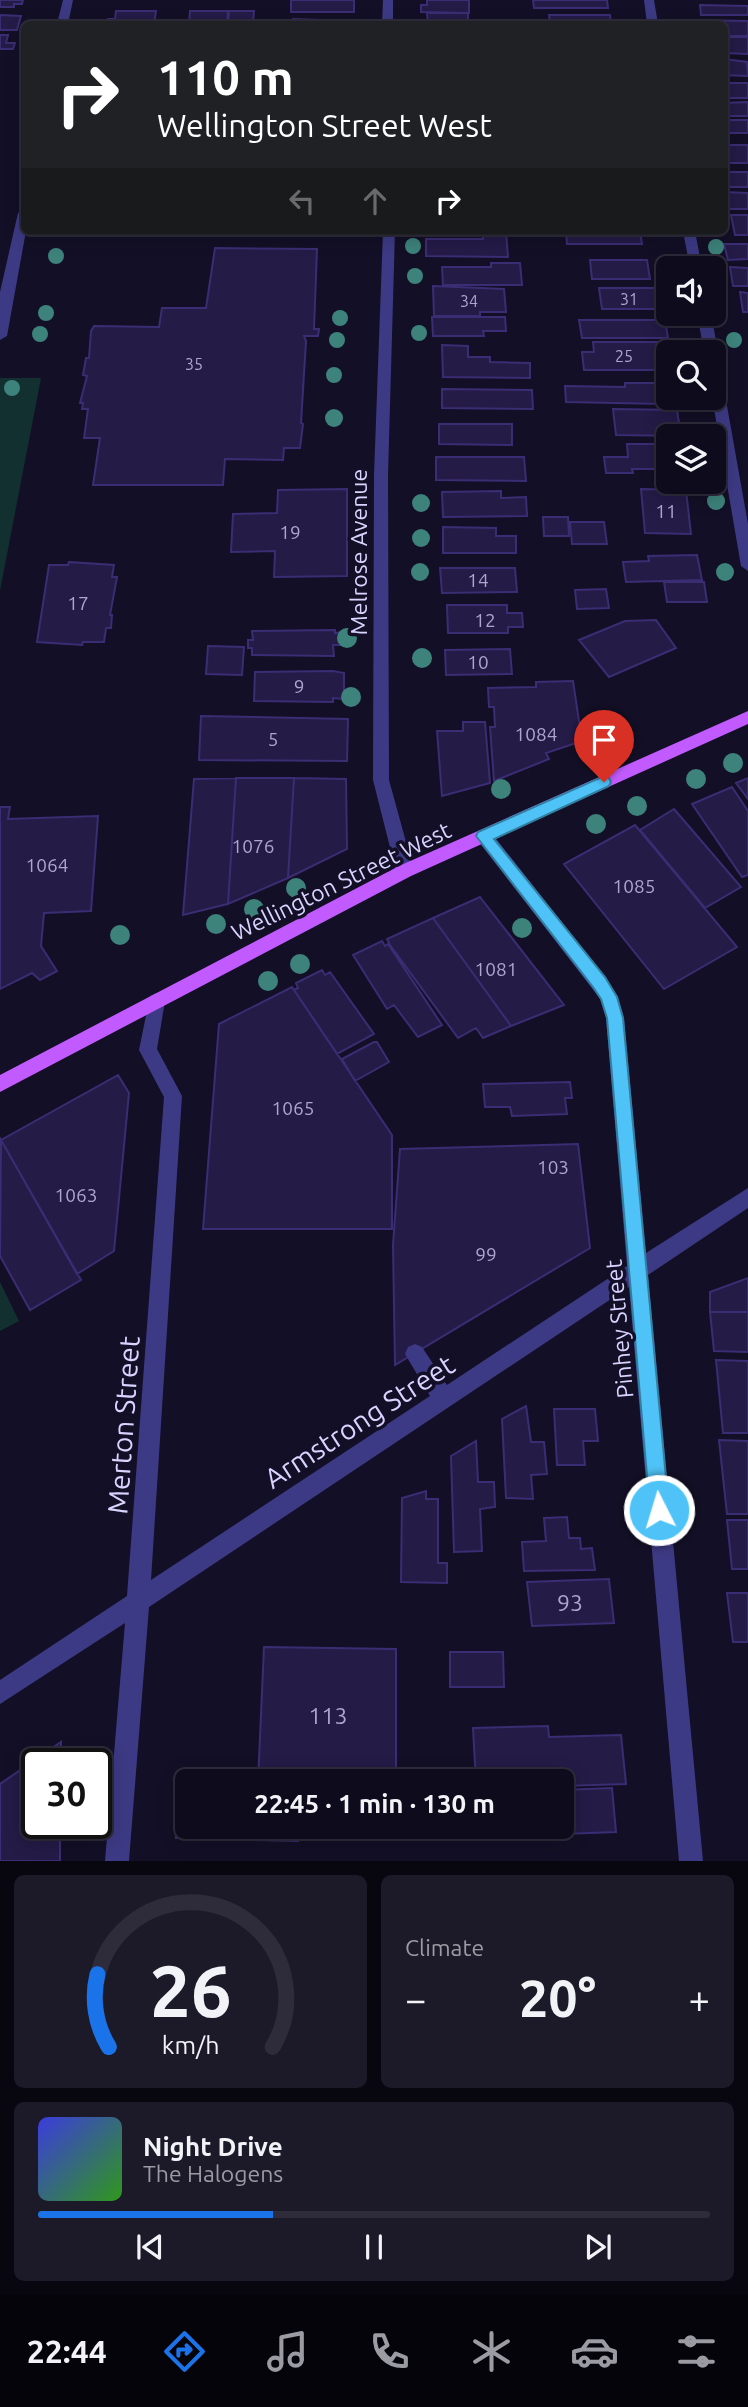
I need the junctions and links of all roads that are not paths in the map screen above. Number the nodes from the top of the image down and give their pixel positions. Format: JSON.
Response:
{"nodes":[{"id":1,"x":68,"y":0,"type":"edge"},
{"id":2,"x":388,"y":0,"type":"edge"},
{"id":3,"x":649,"y":0,"type":"edge"},
{"id":4,"x":64,"y":21,"type":"edge"},
{"id":5,"x":388,"y":21,"type":"edge"},
{"id":6,"x":652,"y":21,"type":"edge"},
{"id":7,"x":21,"y":226,"type":"edge"},
{"id":8,"x":389,"y":235,"type":"edge"},
{"id":9,"x":691,"y":235,"type":"edge"},
{"id":10,"x":694,"y":256,"type":"edge"},
{"id":11,"x":0,"y":336,"type":"edge"},
{"id":12,"x":721,"y":410,"type":"edge"},
{"id":13,"x":748,"y":566,"type":"edge"},
{"id":14,"x":748,"y":717,"type":"edge"},
{"id":15,"x":484,"y":836,"type":"junction"},
{"id":16,"x":405,"y":871,"type":"junction"},
{"id":17,"x":156,"y":1000,"type":"junction"},
{"id":18,"x":0,"y":1084,"type":"edge"},
{"id":19,"x":748,"y":1197,"type":"edge"},
{"id":20,"x":638,"y":1273,"type":"junction"},
{"id":21,"x":415,"y":1353,"type":"dead end"},
{"id":22,"x":444,"y":1399,"type":"junction"},
{"id":23,"x":137,"y":1599,"type":"junction"},
{"id":24,"x":0,"y":1693,"type":"edge"},
{"id":25,"x":117,"y":1861,"type":"edge"},
{"id":26,"x":691,"y":1861,"type":"edge"}],
"edges":[{"from":1,"to":4,"type":"street"},
{"from":2,"to":5,"type":"street"},
{"from":3,"to":6,"type":"street"},
{"from":7,"to":11,"type":"street"},
{"from":8,"to":16,"type":"street","name":"Melrose Avenue"},
{"from":9,"to":10,"type":"street"},
{"from":12,"to":13,"type":"street"},
{"from":14,"to":15,"type":"main road","name":"Wellington Street West"},
{"from":15,"to":16,"type":"main road","name":"Wellington Street West"},
{"from":15,"to":20,"type":"street","name":"Pinhey Street"},
{"from":16,"to":17,"type":"main road","name":"Wellington Street West"},
{"from":17,"to":18,"type":"main road","name":"Wellington Street West"},
{"from":17,"to":23,"type":"street","name":"Merton Street"},
{"from":19,"to":20,"type":"street","name":"Armstrong Street"},
{"from":20,"to":22,"type":"street","name":"Armstrong Street"},
{"from":20,"to":26,"type":"street","name":"Pinhey Street"},
{"from":21,"to":22,"type":"street"},
{"from":22,"to":23,"type":"street","name":"Armstrong Street"},
{"from":23,"to":24,"type":"street","name":"Armstrong Street"},
{"from":23,"to":25,"type":"street","name":"Merton Street"}]}
